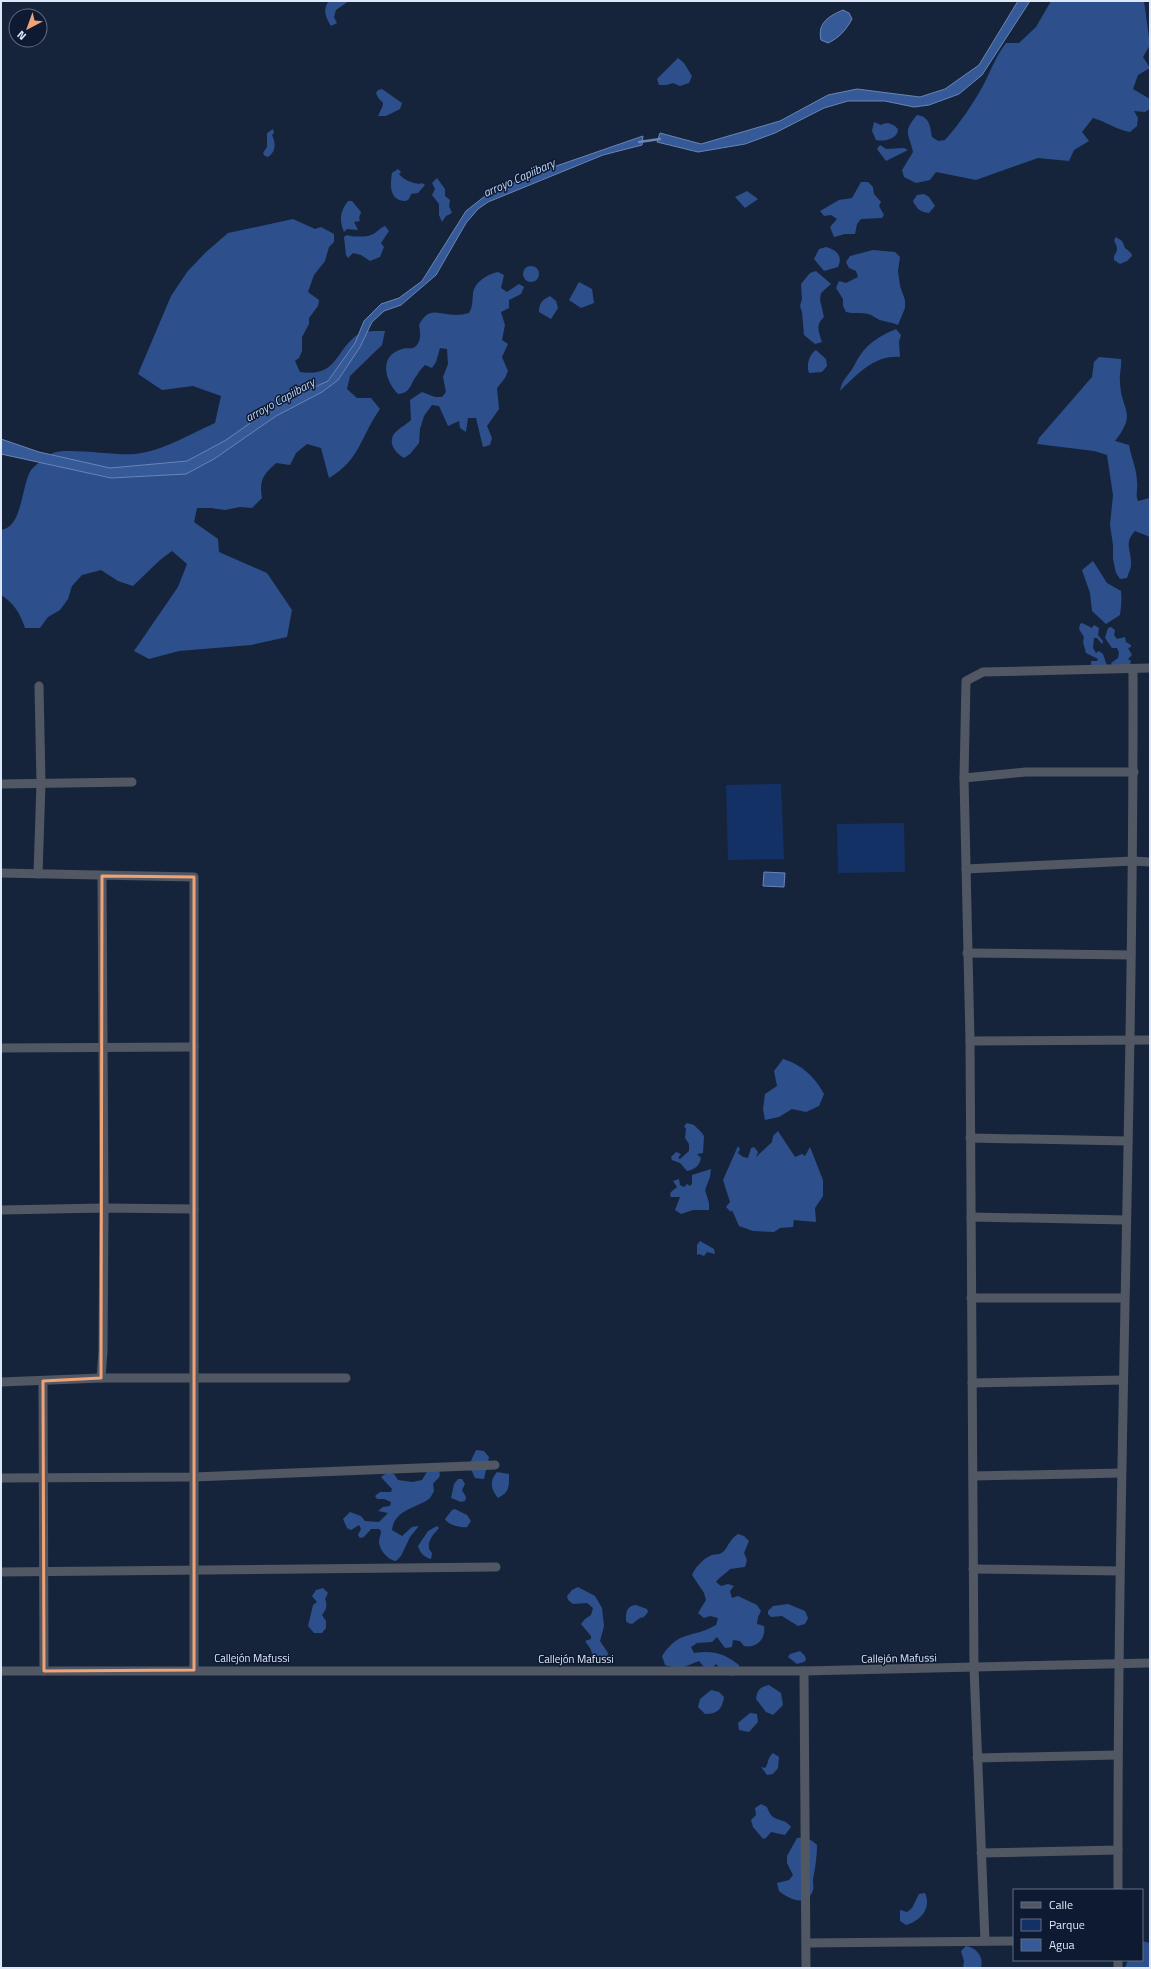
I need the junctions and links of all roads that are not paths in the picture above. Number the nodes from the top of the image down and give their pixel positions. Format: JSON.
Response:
{"nodes":[{"id":1,"x":1133,"y":668,"type":"junction"},
{"id":2,"x":1150,"y":668,"type":"edge"},
{"id":3,"x":39,"y":686,"type":"dead end"},
{"id":4,"x":1134,"y":772,"type":"junction"},
{"id":5,"x":964,"y":778,"type":"junction"},
{"id":6,"x":132,"y":782,"type":"dead end"},
{"id":7,"x":1,"y":784,"type":"edge"},
{"id":8,"x":41,"y":784,"type":"junction"},
{"id":9,"x":1133,"y":861,"type":"junction"},
{"id":10,"x":1150,"y":862,"type":"edge"},
{"id":11,"x":966,"y":869,"type":"junction"},
{"id":12,"x":1,"y":873,"type":"edge"},
{"id":13,"x":38,"y":874,"type":"junction"},
{"id":14,"x":102,"y":876,"type":"junction"},
{"id":15,"x":967,"y":953,"type":"junction"},
{"id":16,"x":1131,"y":955,"type":"junction"},
{"id":17,"x":1130,"y":1040,"type":"junction"},
{"id":18,"x":1150,"y":1040,"type":"edge"},
{"id":19,"x":970,"y":1041,"type":"junction"},
{"id":20,"x":102,"y":1047,"type":"junction"},
{"id":21,"x":194,"y":1047,"type":"junction"},
{"id":22,"x":1,"y":1048,"type":"edge"},
{"id":23,"x":970,"y":1138,"type":"junction"},
{"id":24,"x":1128,"y":1141,"type":"junction"},
{"id":25,"x":104,"y":1208,"type":"junction"},
{"id":26,"x":194,"y":1208,"type":"junction"},
{"id":27,"x":1,"y":1210,"type":"edge"},
{"id":28,"x":971,"y":1217,"type":"junction"},
{"id":29,"x":1126,"y":1220,"type":"junction"},
{"id":30,"x":971,"y":1298,"type":"junction"},
{"id":31,"x":1124,"y":1298,"type":"junction"},
{"id":32,"x":101,"y":1378,"type":"junction"},
{"id":33,"x":346,"y":1378,"type":"dead end"},
{"id":34,"x":194,"y":1379,"type":"junction"},
{"id":35,"x":1123,"y":1380,"type":"junction"},
{"id":36,"x":43,"y":1381,"type":"junction"},
{"id":37,"x":1,"y":1382,"type":"edge"},
{"id":38,"x":972,"y":1383,"type":"junction"},
{"id":39,"x":495,"y":1465,"type":"dead end"},
{"id":40,"x":1121,"y":1473,"type":"junction"},
{"id":41,"x":973,"y":1476,"type":"junction"},
{"id":42,"x":44,"y":1477,"type":"junction"},
{"id":43,"x":194,"y":1477,"type":"junction"},
{"id":44,"x":1,"y":1478,"type":"edge"},
{"id":45,"x":496,"y":1567,"type":"dead end"},
{"id":46,"x":973,"y":1569,"type":"junction"},
{"id":47,"x":1119,"y":1570,"type":"junction"},
{"id":48,"x":194,"y":1571,"type":"junction"},
{"id":49,"x":1,"y":1572,"type":"edge"},
{"id":50,"x":44,"y":1572,"type":"junction"},
{"id":51,"x":1119,"y":1662,"type":"junction"},
{"id":52,"x":1150,"y":1663,"type":"edge"},
{"id":53,"x":974,"y":1668,"type":"junction"},
{"id":54,"x":194,"y":1670,"type":"junction"},
{"id":55,"x":1,"y":1671,"type":"edge"},
{"id":56,"x":44,"y":1671,"type":"junction"},
{"id":57,"x":804,"y":1671,"type":"junction"},
{"id":58,"x":1118,"y":1755,"type":"junction"},
{"id":59,"x":977,"y":1758,"type":"junction"},
{"id":60,"x":1118,"y":1850,"type":"junction"},
{"id":61,"x":981,"y":1853,"type":"junction"},
{"id":62,"x":1118,"y":1889,"type":"edge"},
{"id":63,"x":985,"y":1941,"type":"junction"},
{"id":64,"x":1013,"y":1941,"type":"edge"},
{"id":65,"x":806,"y":1943,"type":"junction"},
{"id":66,"x":806,"y":1968,"type":"edge"}],
"edges":[{"from":1,"to":2,"type":"street"},
{"from":1,"to":4,"type":"street"},
{"from":1,"to":5,"type":"street"},
{"from":3,"to":8,"type":"street"},
{"from":4,"to":5,"type":"street"},
{"from":4,"to":9,"type":"street"},
{"from":5,"to":11,"type":"street"},
{"from":6,"to":8,"type":"street"},
{"from":7,"to":8,"type":"street"},
{"from":8,"to":13,"type":"street"},
{"from":9,"to":10,"type":"street"},
{"from":9,"to":11,"type":"street"},
{"from":9,"to":16,"type":"street"},
{"from":11,"to":15,"type":"street"},
{"from":12,"to":13,"type":"street"},
{"from":13,"to":14,"type":"street"},
{"from":14,"to":20,"type":"street"},
{"from":14,"to":21,"type":"street"},
{"from":15,"to":16,"type":"street"},
{"from":15,"to":19,"type":"street"},
{"from":16,"to":17,"type":"street"},
{"from":17,"to":18,"type":"street"},
{"from":17,"to":19,"type":"street"},
{"from":17,"to":24,"type":"street"},
{"from":19,"to":23,"type":"street"},
{"from":20,"to":21,"type":"street"},
{"from":20,"to":22,"type":"street"},
{"from":20,"to":25,"type":"street"},
{"from":21,"to":26,"type":"street"},
{"from":23,"to":24,"type":"street"},
{"from":23,"to":28,"type":"street"},
{"from":24,"to":29,"type":"street"},
{"from":25,"to":26,"type":"street"},
{"from":25,"to":27,"type":"street"},
{"from":25,"to":32,"type":"street"},
{"from":26,"to":34,"type":"street"},
{"from":28,"to":29,"type":"street"},
{"from":28,"to":30,"type":"street"},
{"from":29,"to":31,"type":"street"},
{"from":30,"to":31,"type":"street"},
{"from":30,"to":38,"type":"street"},
{"from":31,"to":35,"type":"street"},
{"from":32,"to":34,"type":"street"},
{"from":32,"to":36,"type":"street"},
{"from":33,"to":34,"type":"street"},
{"from":34,"to":43,"type":"street"},
{"from":35,"to":38,"type":"street"},
{"from":35,"to":40,"type":"street"},
{"from":36,"to":37,"type":"street"},
{"from":36,"to":42,"type":"street"},
{"from":38,"to":41,"type":"street"},
{"from":39,"to":43,"type":"street"},
{"from":40,"to":41,"type":"street"},
{"from":40,"to":47,"type":"street"},
{"from":41,"to":46,"type":"street"},
{"from":42,"to":43,"type":"street"},
{"from":42,"to":44,"type":"street"},
{"from":42,"to":50,"type":"street"},
{"from":43,"to":48,"type":"street"},
{"from":45,"to":48,"type":"street"},
{"from":46,"to":47,"type":"street"},
{"from":46,"to":53,"type":"street"},
{"from":47,"to":51,"type":"street"},
{"from":48,"to":50,"type":"street"},
{"from":48,"to":54,"type":"street"},
{"from":49,"to":50,"type":"street"},
{"from":50,"to":56,"type":"street"},
{"from":51,"to":52,"type":"street","name":"Callejón Mafussi"},
{"from":51,"to":53,"type":"street","name":"Callejón Mafussi"},
{"from":51,"to":58,"type":"street"},
{"from":53,"to":57,"type":"street","name":"Callejón Mafussi"},
{"from":53,"to":59,"type":"street"},
{"from":54,"to":56,"type":"street","name":"Callejón Mafussi"},
{"from":54,"to":57,"type":"street","name":"Callejón Mafussi"},
{"from":55,"to":56,"type":"street","name":"Callejón Mafussi"},
{"from":57,"to":65,"type":"street"},
{"from":58,"to":59,"type":"street"},
{"from":58,"to":60,"type":"street"},
{"from":59,"to":61,"type":"street"},
{"from":60,"to":61,"type":"street"},
{"from":60,"to":62,"type":"street"},
{"from":61,"to":63,"type":"street"},
{"from":63,"to":64,"type":"street"},
{"from":63,"to":65,"type":"street"},
{"from":65,"to":66,"type":"street"}]}
